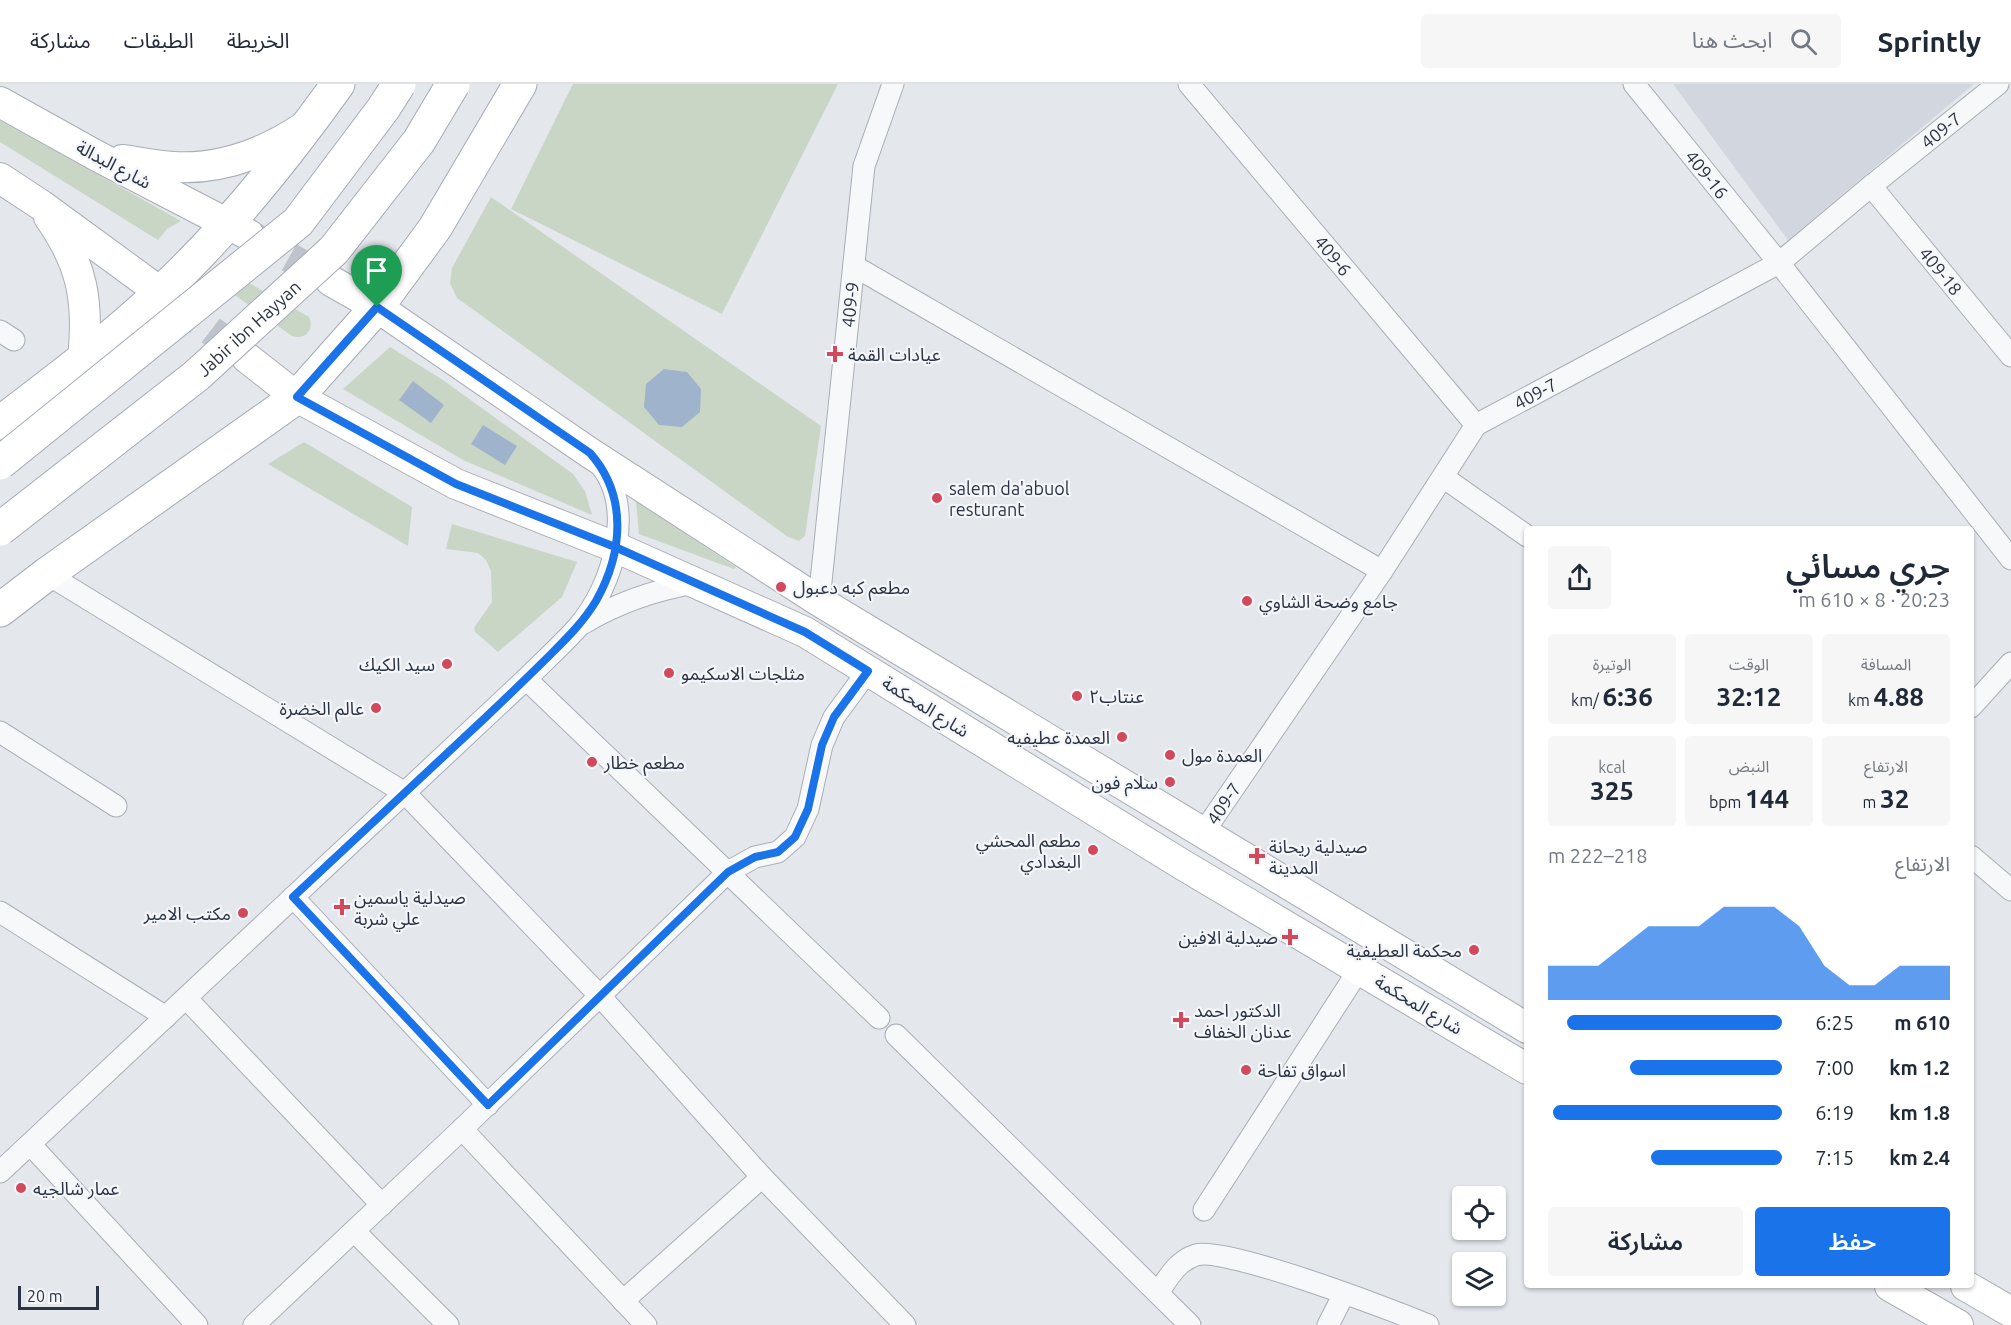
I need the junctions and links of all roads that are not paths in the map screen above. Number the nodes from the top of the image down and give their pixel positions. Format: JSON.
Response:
{"nodes":[{"id":1,"x":338,"y":84,"type":"edge"},
{"id":2,"x":399,"y":84,"type":"edge"},
{"id":3,"x":453,"y":84,"type":"edge"},
{"id":4,"x":520,"y":84,"type":"edge"},
{"id":5,"x":893,"y":84,"type":"edge"},
{"id":6,"x":1189,"y":84,"type":"edge"},
{"id":7,"x":1634,"y":84,"type":"edge"},
{"id":8,"x":1998,"y":84,"type":"edge"},
{"id":9,"x":0,"y":102,"type":"edge"},
{"id":10,"x":312,"y":121,"type":"junction"},
{"id":11,"x":97,"y":156,"type":"junction"},
{"id":12,"x":0,"y":178,"type":"edge"},
{"id":13,"x":1871,"y":186,"type":"junction"},
{"id":14,"x":40,"y":205,"type":"junction"},
{"id":15,"x":239,"y":229,"type":"junction"},
{"id":16,"x":1779,"y":264,"type":"junction"},
{"id":17,"x":854,"y":266,"type":"junction"},
{"id":18,"x":331,"y":281,"type":"tunnel mouth"},
{"id":19,"x":168,"y":298,"type":"junction"},
{"id":20,"x":377,"y":307,"type":"junction"},
{"id":21,"x":2011,"y":356,"type":"edge"},
{"id":22,"x":247,"y":358,"type":"tunnel mouth"},
{"id":23,"x":83,"y":360,"type":"junction"},
{"id":24,"x":297,"y":397,"type":"junction"},
{"id":25,"x":0,"y":423,"type":"edge"},
{"id":26,"x":1476,"y":425,"type":"junction"},
{"id":27,"x":590,"y":453,"type":"junction"},
{"id":28,"x":0,"y":463,"type":"edge"},
{"id":29,"x":1443,"y":477,"type":"junction"},
{"id":30,"x":0,"y":529,"type":"edge"},
{"id":31,"x":1524,"y":534,"type":"edge"},
{"id":32,"x":615,"y":547,"type":"junction"},
{"id":33,"x":2011,"y":559,"type":"edge"},
{"id":34,"x":1382,"y":571,"type":"junction"},
{"id":35,"x":47,"y":574,"type":"junction"},
{"id":36,"x":695,"y":583,"type":"junction"},
{"id":37,"x":819,"y":601,"type":"junction"},
{"id":38,"x":0,"y":610,"type":"edge"},
{"id":39,"x":578,"y":626,"type":"junction"},
{"id":40,"x":2011,"y":663,"type":"edge"},
{"id":41,"x":868,"y":671,"type":"junction"},
{"id":42,"x":526,"y":679,"type":"junction"},
{"id":43,"x":1974,"y":705,"type":"edge"},
{"id":44,"x":0,"y":732,"type":"edge"},
{"id":45,"x":405,"y":793,"type":"junction"},
{"id":46,"x":116,"y":806,"type":"dead end"},
{"id":47,"x":1203,"y":833,"type":"junction"},
{"id":48,"x":1974,"y":859,"type":"edge"},
{"id":49,"x":728,"y":872,"type":"junction"},
{"id":50,"x":2011,"y":890,"type":"edge"},
{"id":51,"x":293,"y":897,"type":"junction"},
{"id":52,"x":0,"y":912,"type":"edge"},
{"id":53,"x":1360,"y":968,"type":"junction"},
{"id":54,"x":600,"y":996,"type":"junction"},
{"id":55,"x":186,"y":998,"type":"junction"},
{"id":56,"x":166,"y":1017,"type":"junction"},
{"id":57,"x":879,"y":1018,"type":"dead end"},
{"id":58,"x":1524,"y":1026,"type":"edge"},
{"id":59,"x":896,"y":1035,"type":"dead end"},
{"id":60,"x":1524,"y":1067,"type":"edge"},
{"id":61,"x":488,"y":1105,"type":"junction"},
{"id":62,"x":462,"y":1129,"type":"junction"},
{"id":63,"x":30,"y":1144,"type":"junction"},
{"id":64,"x":0,"y":1172,"type":"edge"},
{"id":65,"x":762,"y":1177,"type":"junction"},
{"id":66,"x":382,"y":1205,"type":"junction"},
{"id":67,"x":1204,"y":1210,"type":"dead end"},
{"id":68,"x":354,"y":1231,"type":"junction"},
{"id":69,"x":1893,"y":1288,"type":"edge"},
{"id":70,"x":1969,"y":1288,"type":"edge"},
{"id":71,"x":1158,"y":1293,"type":"junction"},
{"id":72,"x":1344,"y":1294,"type":"junction"},
{"id":73,"x":623,"y":1301,"type":"junction"},
{"id":74,"x":2011,"y":1312,"type":"edge"},
{"id":75,"x":197,"y":1325,"type":"edge"},
{"id":76,"x":254,"y":1325,"type":"edge"},
{"id":77,"x":448,"y":1325,"type":"edge"},
{"id":78,"x":646,"y":1325,"type":"edge"},
{"id":79,"x":905,"y":1325,"type":"edge"},
{"id":80,"x":1190,"y":1325,"type":"edge"},
{"id":81,"x":1328,"y":1325,"type":"edge"},
{"id":82,"x":1428,"y":1325,"type":"edge"},
{"id":83,"x":1958,"y":1325,"type":"edge"}],
"edges":[{"from":1,"to":10,"type":"main road"},
{"from":2,"to":28,"type":"main road","bridge":true},
{"from":3,"to":30,"type":"main road","name":"Jabir ibn Hayyan","bridge":true},
{"from":4,"to":20,"type":"main road"},
{"from":5,"to":17,"type":"street","name":"409-9"},
{"from":6,"to":26,"type":"street","name":"409-6"},
{"from":7,"to":16,"type":"street","name":"409-16"},
{"from":8,"to":13,"type":"street","name":"409-7"},
{"from":9,"to":11,"type":"main road","name":"شارع البدالة"},
{"from":10,"to":11,"type":"main road"},
{"from":10,"to":15,"type":"main road"},
{"from":11,"to":15,"type":"main road","name":"شارع البدالة"},
{"from":12,"to":14,"type":"main road"},
{"from":13,"to":16,"type":"street","name":"409-7"},
{"from":13,"to":21,"type":"street","name":"409-18"},
{"from":14,"to":19,"type":"main road"},
{"from":14,"to":23,"type":"main road"},
{"from":15,"to":19,"type":"main road"},
{"from":16,"to":26,"type":"street","name":"409-7"},
{"from":16,"to":33,"type":"street","name":"409-16"},
{"from":17,"to":34,"type":"street"},
{"from":17,"to":37,"type":"street","name":"409-9"},
{"from":18,"to":20,"type":"main road","name":"شارع المحكمة"},
{"from":19,"to":23,"type":"main road"},
{"from":20,"to":24,"type":"main road"},
{"from":20,"to":27,"type":"main road","name":"شارع المحكمة"},
{"from":22,"to":24,"type":"main road","name":"شارع المحكمة"},
{"from":23,"to":25,"type":"main road"},
{"from":24,"to":32,"type":"main road","name":"شارع المحكمة"},
{"from":24,"to":35,"type":"main road"},
{"from":26,"to":29,"type":"street","name":"409-7"},
{"from":27,"to":32,"type":"street"},
{"from":27,"to":37,"type":"main road","name":"شارع المحكمة"},
{"from":29,"to":31,"type":"street"},
{"from":29,"to":34,"type":"street","name":"409-7"},
{"from":32,"to":36,"type":"main road","name":"شارع المحكمة"},
{"from":32,"to":39,"type":"street"},
{"from":34,"to":47,"type":"street","name":"409-7"},
{"from":35,"to":38,"type":"main road"},
{"from":35,"to":45,"type":"street"},
{"from":36,"to":39,"type":"street"},
{"from":36,"to":41,"type":"main road","name":"شارع المحكمة"},
{"from":37,"to":47,"type":"main road","name":"شارع المحكمة"},
{"from":39,"to":42,"type":"street"},
{"from":40,"to":43,"type":"street"},
{"from":41,"to":49,"type":"street"},
{"from":41,"to":53,"type":"main road","name":"شارع المحكمة"},
{"from":42,"to":45,"type":"street"},
{"from":42,"to":49,"type":"street"},
{"from":44,"to":46,"type":"street"},
{"from":45,"to":51,"type":"street"},
{"from":45,"to":54,"type":"street"},
{"from":47,"to":58,"type":"main road","name":"شارع المحكمة"},
{"from":48,"to":50,"type":"street"},
{"from":49,"to":54,"type":"street"},
{"from":49,"to":57,"type":"street"},
{"from":51,"to":55,"type":"street"},
{"from":51,"to":61,"type":"street"},
{"from":52,"to":56,"type":"street"},
{"from":53,"to":60,"type":"main road","name":"شارع المحكمة"},
{"from":53,"to":67,"type":"street"},
{"from":54,"to":61,"type":"street"},
{"from":54,"to":65,"type":"street"},
{"from":55,"to":56,"type":"street"},
{"from":55,"to":66,"type":"street"},
{"from":56,"to":63,"type":"street"},
{"from":59,"to":71,"type":"street"},
{"from":61,"to":62,"type":"street"},
{"from":62,"to":66,"type":"street"},
{"from":62,"to":73,"type":"street"},
{"from":63,"to":64,"type":"street"},
{"from":63,"to":75,"type":"street"},
{"from":65,"to":73,"type":"street"},
{"from":65,"to":79,"type":"street"},
{"from":66,"to":68,"type":"street"},
{"from":68,"to":76,"type":"street"},
{"from":68,"to":77,"type":"street"},
{"from":69,"to":83,"type":"main road"},
{"from":70,"to":74,"type":"main road"},
{"from":71,"to":72,"type":"street"},
{"from":71,"to":80,"type":"street"},
{"from":72,"to":81,"type":"street"},
{"from":72,"to":82,"type":"street"},
{"from":73,"to":78,"type":"street"}]}
